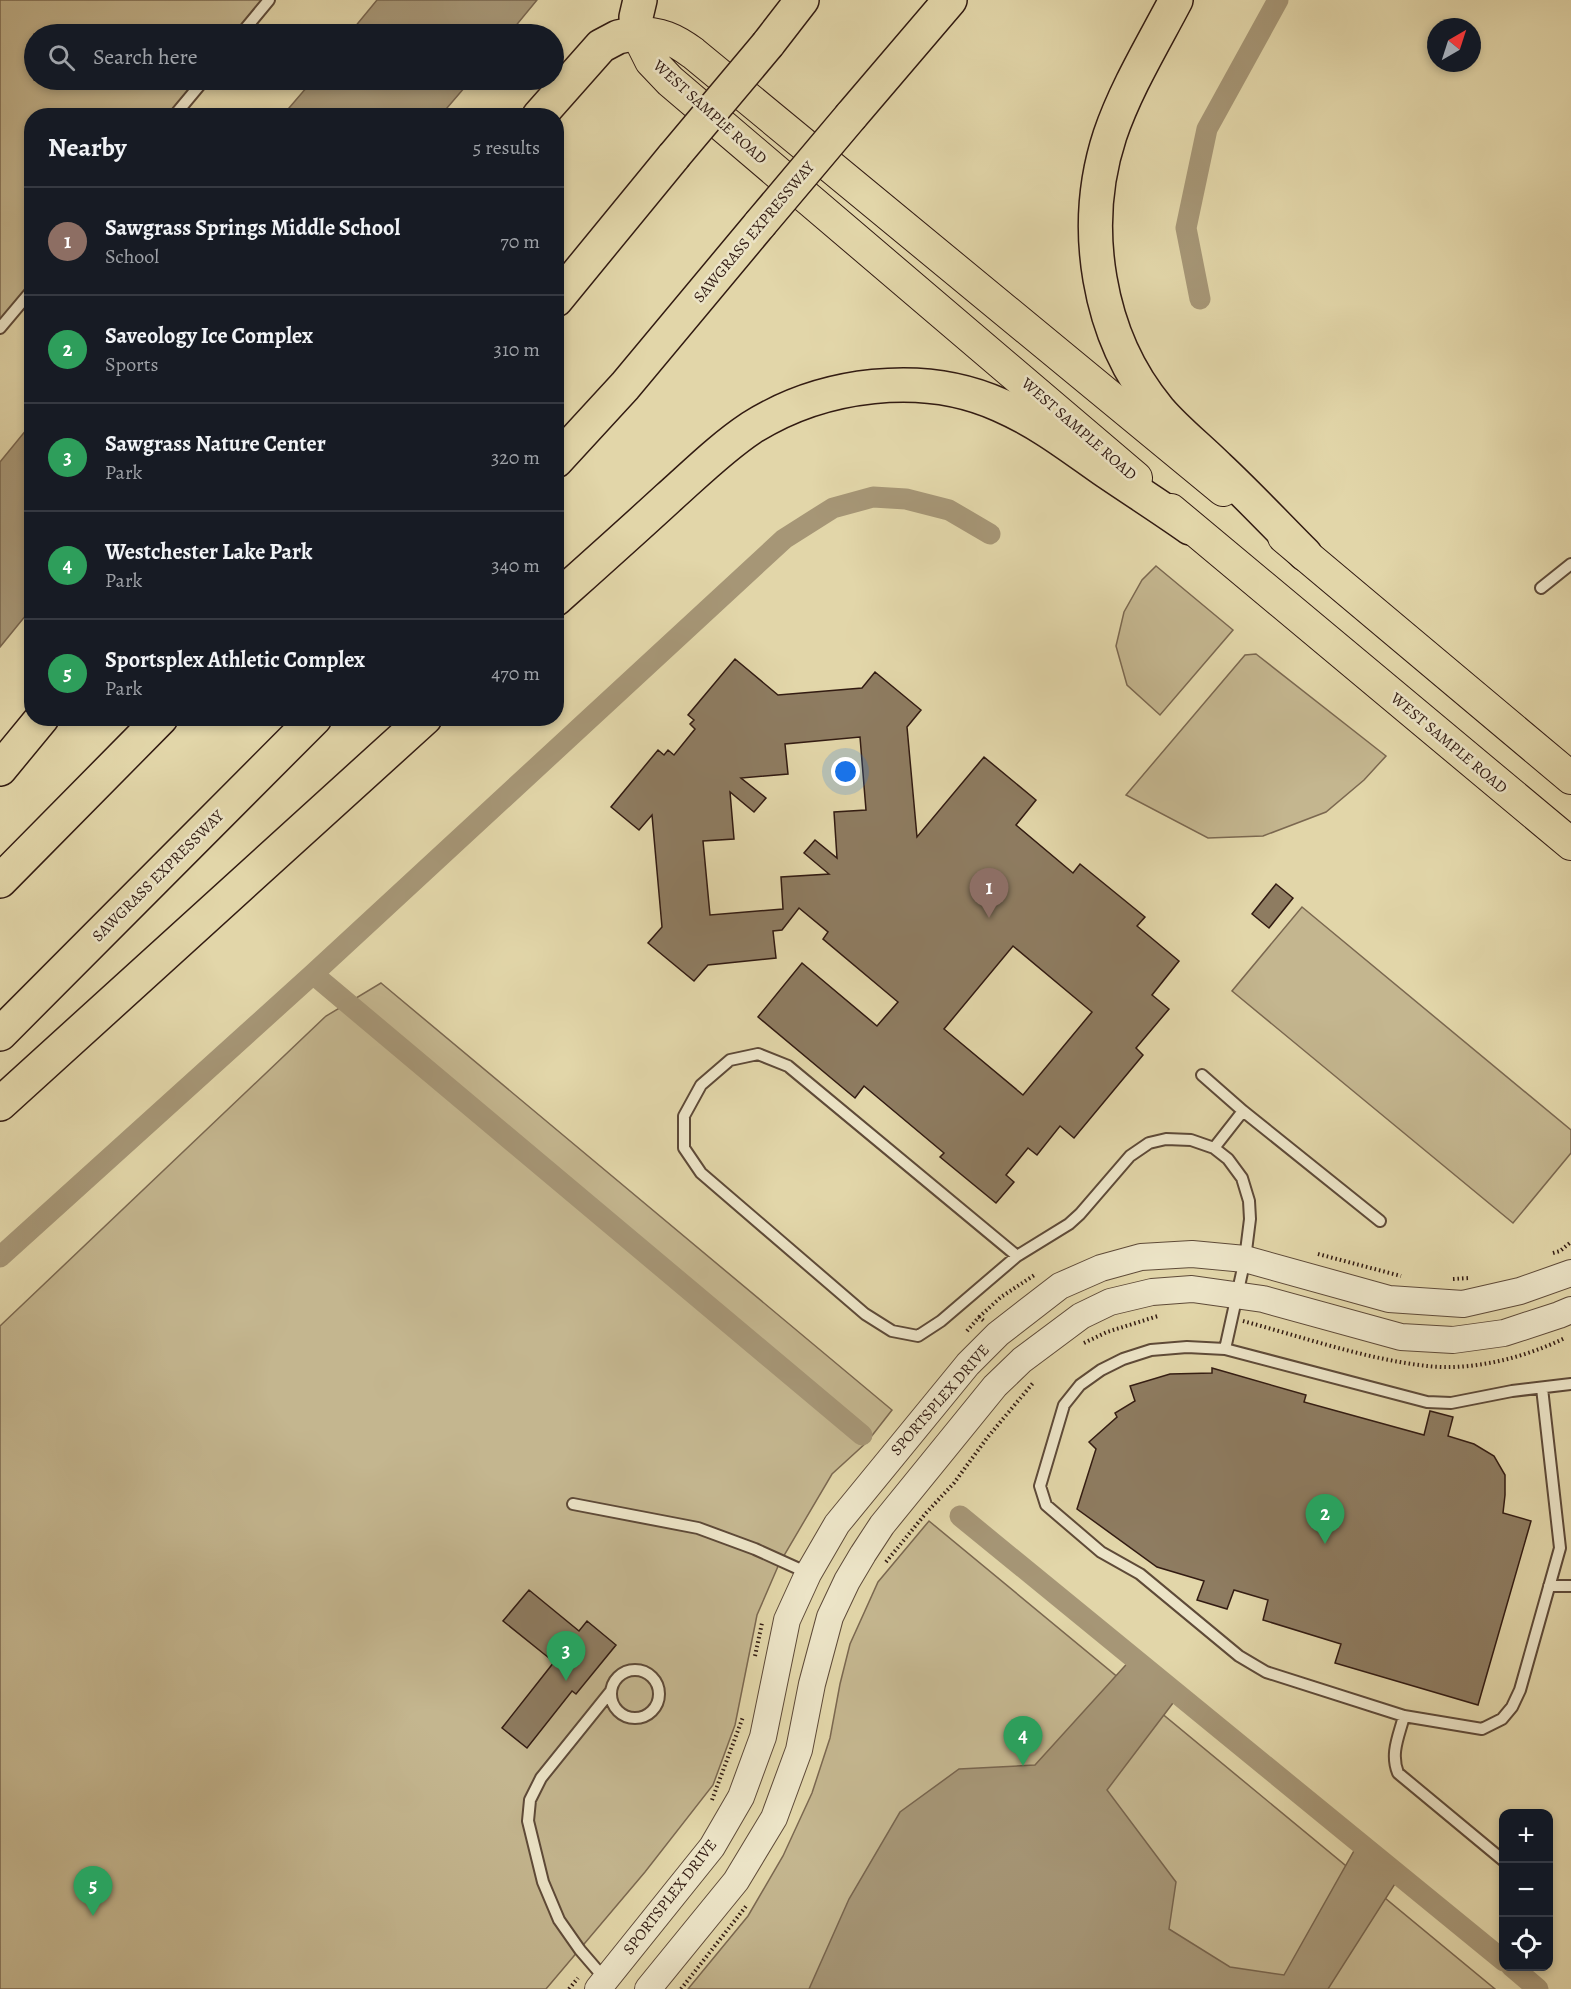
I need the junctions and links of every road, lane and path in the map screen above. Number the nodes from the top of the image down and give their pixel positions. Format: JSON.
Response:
{"nodes":[{"id":1,"x":269,"y":0,"type":"edge"},
{"id":2,"x":640,"y":0,"type":"edge"},
{"id":3,"x":802,"y":0,"type":"edge"},
{"id":4,"x":950,"y":0,"type":"edge"},
{"id":5,"x":1176,"y":0,"type":"edge"},
{"id":6,"x":249,"y":24,"type":"edge"},
{"id":7,"x":637,"y":33,"type":"junction"},
{"id":8,"x":564,"y":88,"type":"edge"},
{"id":9,"x":196,"y":90,"type":"edge"},
{"id":10,"x":562,"y":90,"type":"edge"},
{"id":11,"x":181,"y":108,"type":"edge"},
{"id":12,"x":546,"y":108,"type":"edge"},
{"id":13,"x":564,"y":290,"type":"edge"},
{"id":14,"x":24,"y":300,"type":"edge"},
{"id":15,"x":0,"y":328,"type":"edge"},
{"id":16,"x":564,"y":452,"type":"edge"},
{"id":17,"x":1190,"y":528,"type":"junction"},
{"id":18,"x":1305,"y":554,"type":"junction"},
{"id":19,"x":1571,"y":564,"type":"edge"},
{"id":20,"x":1541,"y":588,"type":"dead end"},
{"id":21,"x":564,"y":592,"type":"edge"},
{"id":22,"x":35,"y":726,"type":"edge"},
{"id":23,"x":153,"y":726,"type":"edge"},
{"id":24,"x":307,"y":726,"type":"edge"},
{"id":25,"x":416,"y":726,"type":"edge"},
{"id":26,"x":0,"y":769,"type":"edge"},
{"id":27,"x":1571,"y":778,"type":"edge"},
{"id":28,"x":1571,"y":844,"type":"edge"},
{"id":29,"x":0,"y":881,"type":"edge"},
{"id":30,"x":0,"y":1034,"type":"edge"},
{"id":31,"x":1202,"y":1075,"type":"dead end"},
{"id":32,"x":0,"y":1104,"type":"edge"},
{"id":33,"x":1244,"y":1111,"type":"junction"},
{"id":34,"x":1214,"y":1148,"type":"junction"},
{"id":35,"x":1380,"y":1221,"type":"dead end"},
{"id":36,"x":1017,"y":1256,"type":"junction"},
{"id":37,"x":1245,"y":1259,"type":"junction"},
{"id":38,"x":1571,"y":1274,"type":"edge"},
{"id":39,"x":1060,"y":1286,"type":"junction"},
{"id":40,"x":1234,"y":1306,"type":"junction"},
{"id":41,"x":1571,"y":1310,"type":"edge"},
{"id":42,"x":1169,"y":1315,"type":"dead end"},
{"id":43,"x":1081,"y":1316,"type":"junction"},
{"id":44,"x":1571,"y":1335,"type":"edge"},
{"id":45,"x":1081,"y":1345,"type":"dead end"},
{"id":46,"x":1226,"y":1349,"type":"junction"},
{"id":47,"x":1022,"y":1360,"type":"junction"},
{"id":48,"x":1571,"y":1384,"type":"edge"},
{"id":49,"x":1542,"y":1388,"type":"junction"},
{"id":50,"x":573,"y":1504,"type":"dead end"},
{"id":51,"x":812,"y":1566,"type":"junction"},
{"id":52,"x":883,"y":1566,"type":"dead end"},
{"id":53,"x":847,"y":1581,"type":"junction"},
{"id":54,"x":1549,"y":1586,"type":"junction"},
{"id":55,"x":1571,"y":1586,"type":"edge"},
{"id":56,"x":611,"y":1691,"type":"junction"},
{"id":57,"x":1404,"y":1716,"type":"junction"},
{"id":58,"x":1499,"y":1859,"type":"edge"},
{"id":59,"x":751,"y":1899,"type":"dead end"},
{"id":60,"x":601,"y":1984,"type":"edge"},
{"id":61,"x":648,"y":1989,"type":"edge"},
{"id":62,"x":681,"y":1989,"type":"edge"}],
"edges":[{"from":1,"to":6,"type":"lane"},
{"from":2,"to":7,"type":"highway"},
{"from":3,"to":13,"type":"highway","bridge":true},
{"from":4,"to":16,"type":"highway","name":"SAWGRASS EXPRESSWAY","bridge":true},
{"from":5,"to":18,"type":"highway"},
{"from":7,"to":8,"type":"highway"},
{"from":7,"to":17,"type":"main road","name":"WEST SAMPLE ROAD"},
{"from":7,"to":18,"type":"main road","name":"WEST SAMPLE ROAD"},
{"from":9,"to":11,"type":"lane"},
{"from":10,"to":12,"type":"highway"},
{"from":14,"to":15,"type":"lane"},
{"from":17,"to":21,"type":"highway"},
{"from":17,"to":28,"type":"main road","name":"WEST SAMPLE ROAD"},
{"from":18,"to":27,"type":"main road","name":"WEST SAMPLE ROAD"},
{"from":19,"to":20,"type":"lane"},
{"from":22,"to":26,"type":"highway"},
{"from":23,"to":29,"type":"highway"},
{"from":24,"to":30,"type":"highway","name":"SAWGRASS EXPRESSWAY"},
{"from":25,"to":32,"type":"highway"},
{"from":31,"to":33,"type":"lane"},
{"from":33,"to":34,"type":"lane"},
{"from":33,"to":35,"type":"lane"},
{"from":34,"to":36,"type":"lane"},
{"from":34,"to":37,"type":"lane"},
{"from":36,"to":36,"type":"lane"},
{"from":37,"to":38,"type":"street","name":"SPORTSPLEX DRIVE"},
{"from":37,"to":39,"type":"street","name":"SPORTSPLEX DRIVE"},
{"from":37,"to":40,"type":"lane"},
{"from":39,"to":43,"type":"street"},
{"from":39,"to":51,"type":"street","name":"SPORTSPLEX DRIVE"},
{"from":40,"to":41,"type":"street","name":"SPORTSPLEX DRIVE"},
{"from":40,"to":43,"type":"street","name":"SPORTSPLEX DRIVE"},
{"from":40,"to":44,"type":"path"},
{"from":40,"to":46,"type":"lane"},
{"from":42,"to":45,"type":"path"},
{"from":43,"to":47,"type":"street","name":"SPORTSPLEX DRIVE"},
{"from":46,"to":49,"type":"lane"},
{"from":46,"to":57,"type":"lane"},
{"from":47,"to":52,"type":"path"},
{"from":47,"to":53,"type":"street","name":"SPORTSPLEX DRIVE"},
{"from":48,"to":49,"type":"lane"},
{"from":49,"to":54,"type":"lane"},
{"from":50,"to":51,"type":"lane"},
{"from":51,"to":53,"type":"street"},
{"from":51,"to":60,"type":"street","name":"SPORTSPLEX DRIVE"},
{"from":53,"to":61,"type":"street","name":"SPORTSPLEX DRIVE"},
{"from":54,"to":55,"type":"lane"},
{"from":54,"to":57,"type":"lane"},
{"from":56,"to":56,"type":"lane"},
{"from":56,"to":60,"type":"lane"},
{"from":57,"to":58,"type":"lane"},
{"from":59,"to":62,"type":"path"}]}
